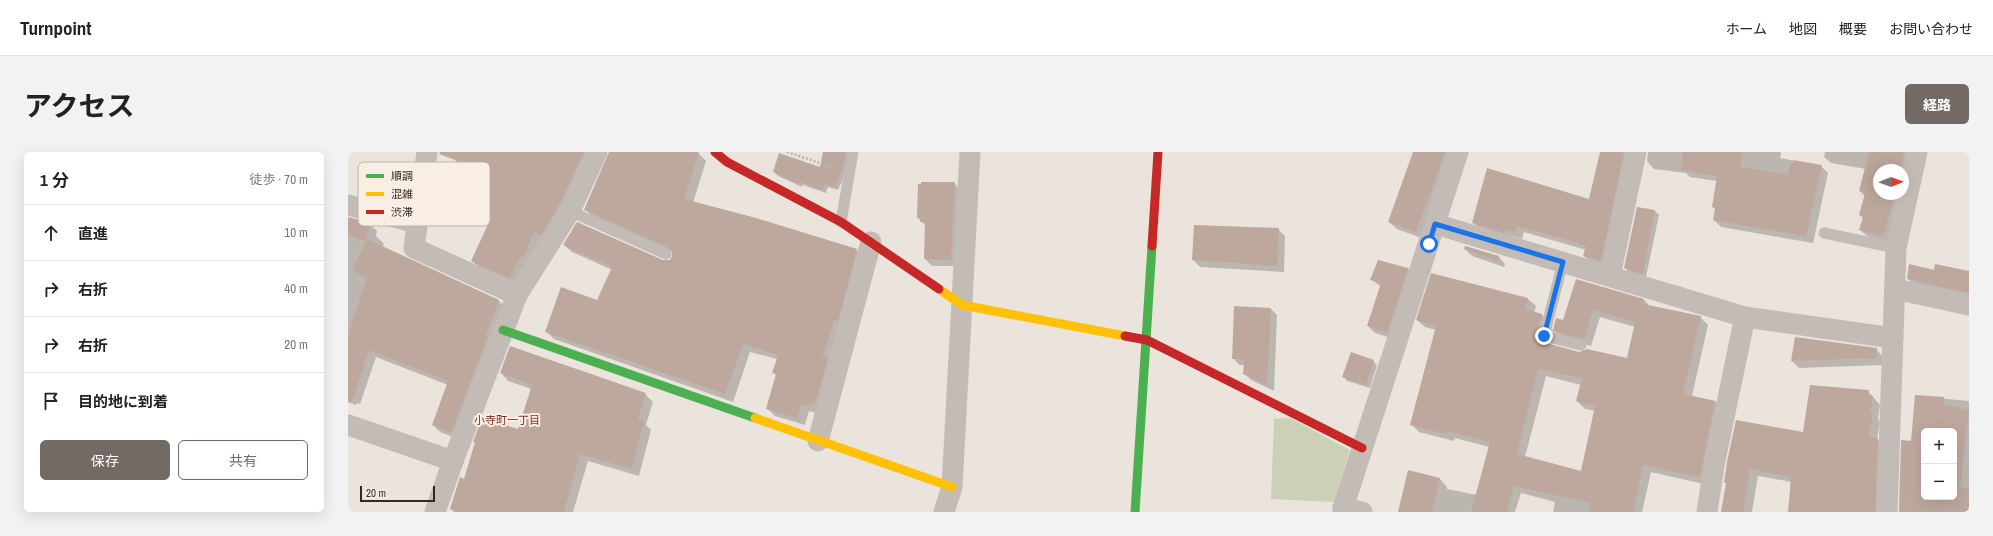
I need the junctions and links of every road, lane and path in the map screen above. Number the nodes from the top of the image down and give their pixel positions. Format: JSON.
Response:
{"nodes":[{"id":1,"x":427,"y":152,"type":"edge"},
{"id":2,"x":597,"y":152,"type":"edge"},
{"id":3,"x":715,"y":152,"type":"edge"},
{"id":4,"x":787,"y":152,"type":"edge"},
{"id":5,"x":853,"y":152,"type":"edge"},
{"id":6,"x":970,"y":152,"type":"edge"},
{"id":7,"x":1158,"y":152,"type":"edge"},
{"id":8,"x":1458,"y":152,"type":"edge"},
{"id":9,"x":1636,"y":152,"type":"edge"},
{"id":10,"x":1917,"y":152,"type":"edge"},
{"id":11,"x":426,"y":162,"type":"edge"},
{"id":12,"x":850,"y":173,"type":"junction"},
{"id":13,"x":348,"y":204,"type":"edge"},
{"id":14,"x":358,"y":207,"type":"edge"},
{"id":15,"x":570,"y":211,"type":"junction"},
{"id":16,"x":841,"y":222,"type":"junction"},
{"id":17,"x":1435,"y":224,"type":"junction"},
{"id":18,"x":417,"y":226,"type":"edge"},
{"id":19,"x":1824,"y":233,"type":"dead end"},
{"id":20,"x":871,"y":242,"type":"junction"},
{"id":21,"x":1896,"y":248,"type":"junction"},
{"id":22,"x":666,"y":254,"type":"dead end"},
{"id":23,"x":1563,"y":262,"type":"junction"},
{"id":24,"x":1610,"y":276,"type":"junction"},
{"id":25,"x":1895,"y":289,"type":"junction"},
{"id":26,"x":517,"y":295,"type":"junction"},
{"id":27,"x":962,"y":305,"type":"junction"},
{"id":28,"x":1969,"y":305,"type":"edge"},
{"id":29,"x":1745,"y":317,"type":"junction"},
{"id":30,"x":503,"y":330,"type":"junction"},
{"id":31,"x":1893,"y":338,"type":"junction"},
{"id":32,"x":1147,"y":340,"type":"junction"},
{"id":33,"x":1581,"y":345,"type":"dead end"},
{"id":34,"x":348,"y":425,"type":"edge"},
{"id":35,"x":818,"y":440,"type":"junction"},
{"id":36,"x":1362,"y":448,"type":"junction"},
{"id":37,"x":453,"y":461,"type":"junction"},
{"id":38,"x":952,"y":487,"type":"junction"},
{"id":39,"x":1350,"y":511,"type":"edge"},
{"id":40,"x":435,"y":512,"type":"edge"},
{"id":41,"x":944,"y":512,"type":"edge"},
{"id":42,"x":1135,"y":512,"type":"edge"},
{"id":43,"x":1707,"y":512,"type":"edge"},
{"id":44,"x":1887,"y":512,"type":"edge"}],
"edges":[{"from":1,"to":11,"type":"street"},
{"from":2,"to":15,"type":"street"},
{"from":3,"to":16,"type":"street"},
{"from":4,"to":12,"type":"path"},
{"from":5,"to":12,"type":"lane"},
{"from":6,"to":27,"type":"street"},
{"from":7,"to":32,"type":"street"},
{"from":8,"to":17,"type":"street"},
{"from":9,"to":24,"type":"street"},
{"from":10,"to":21,"type":"street"},
{"from":12,"to":16,"type":"lane"},
{"from":13,"to":14,"type":"street"},
{"from":15,"to":22,"type":"lane"},
{"from":15,"to":26,"type":"street"},
{"from":16,"to":20,"type":"street"},
{"from":17,"to":23,"type":"street"},
{"from":17,"to":36,"type":"street"},
{"from":18,"to":26,"type":"street"},
{"from":19,"to":21,"type":"lane"},
{"from":20,"to":27,"type":"street"},
{"from":20,"to":35,"type":"street"},
{"from":21,"to":25,"type":"street"},
{"from":23,"to":24,"type":"street"},
{"from":23,"to":33,"type":"lane"},
{"from":24,"to":29,"type":"street"},
{"from":25,"to":28,"type":"street"},
{"from":25,"to":31,"type":"street"},
{"from":26,"to":30,"type":"street"},
{"from":27,"to":32,"type":"street"},
{"from":27,"to":38,"type":"street"},
{"from":29,"to":31,"type":"street"},
{"from":29,"to":43,"type":"street"},
{"from":30,"to":35,"type":"street"},
{"from":30,"to":37,"type":"street"},
{"from":31,"to":44,"type":"street"},
{"from":32,"to":36,"type":"street"},
{"from":32,"to":42,"type":"street"},
{"from":34,"to":37,"type":"street"},
{"from":35,"to":38,"type":"street"},
{"from":36,"to":39,"type":"street"},
{"from":37,"to":40,"type":"street"},
{"from":38,"to":41,"type":"street"}]}
